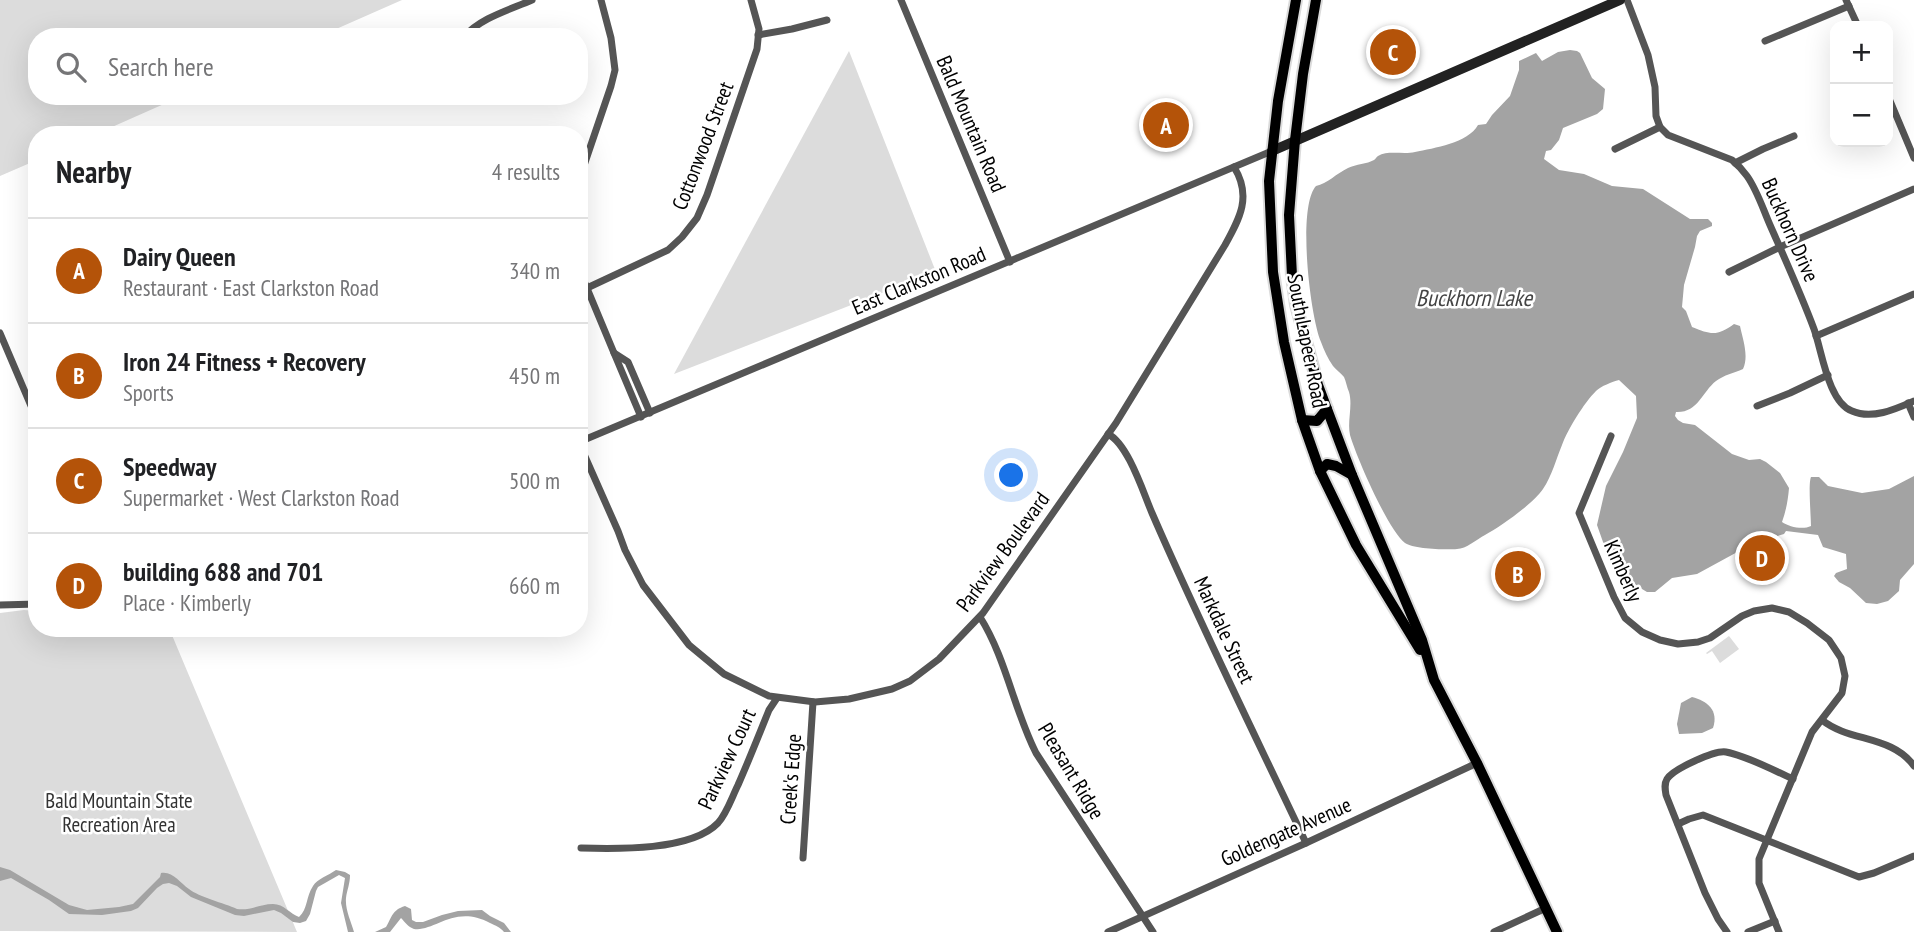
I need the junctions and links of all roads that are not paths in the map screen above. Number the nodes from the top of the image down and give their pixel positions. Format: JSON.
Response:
{"nodes":[{"id":1,"x":532,"y":0,"type":"edge"},
{"id":2,"x":601,"y":0,"type":"edge"},
{"id":3,"x":751,"y":0,"type":"edge"},
{"id":4,"x":901,"y":0,"type":"edge"},
{"id":5,"x":1296,"y":0,"type":"edge"},
{"id":6,"x":1310,"y":0,"type":"edge"},
{"id":7,"x":1316,"y":0,"type":"edge"},
{"id":8,"x":1620,"y":0,"type":"edge"},
{"id":9,"x":1627,"y":0,"type":"edge"},
{"id":10,"x":1847,"y":3,"type":"edge"},
{"id":11,"x":827,"y":20,"type":"dead end"},
{"id":12,"x":1856,"y":21,"type":"edge"},
{"id":13,"x":472,"y":28,"type":"edge"},
{"id":14,"x":758,"y":35,"type":"junction"},
{"id":15,"x":1310,"y":35,"type":"junction"},
{"id":16,"x":1765,"y":41,"type":"dead end"},
{"id":17,"x":1893,"y":108,"type":"edge"},
{"id":18,"x":1660,"y":127,"type":"junction"},
{"id":19,"x":1794,"y":136,"type":"dead end"},
{"id":20,"x":1296,"y":140,"type":"junction"},
{"id":21,"x":1615,"y":149,"type":"dead end"},
{"id":22,"x":1272,"y":150,"type":"junction"},
{"id":23,"x":588,"y":154,"type":"edge"},
{"id":24,"x":1914,"y":158,"type":"edge"},
{"id":25,"x":1735,"y":163,"type":"junction"},
{"id":26,"x":1234,"y":167,"type":"junction"},
{"id":27,"x":1914,"y":189,"type":"edge"},
{"id":28,"x":1780,"y":247,"type":"junction"},
{"id":29,"x":1010,"y":262,"type":"junction"},
{"id":30,"x":1729,"y":272,"type":"dead end"},
{"id":31,"x":588,"y":288,"type":"edge"},
{"id":32,"x":588,"y":290,"type":"edge"},
{"id":33,"x":1914,"y":294,"type":"edge"},
{"id":34,"x":0,"y":333,"type":"edge"},
{"id":35,"x":1816,"y":335,"type":"junction"},
{"id":36,"x":614,"y":353,"type":"junction"},
{"id":37,"x":1828,"y":375,"type":"junction"},
{"id":38,"x":28,"y":399,"type":"edge"},
{"id":39,"x":1911,"y":402,"type":"edge"},
{"id":40,"x":1757,"y":406,"type":"dead end"},
{"id":41,"x":1327,"y":409,"type":"junction"},
{"id":42,"x":650,"y":413,"type":"junction"},
{"id":43,"x":640,"y":417,"type":"junction"},
{"id":44,"x":1914,"y":417,"type":"edge"},
{"id":45,"x":1302,"y":420,"type":"junction"},
{"id":46,"x":1108,"y":434,"type":"junction"},
{"id":47,"x":1611,"y":436,"type":"dead end"},
{"id":48,"x":588,"y":439,"type":"edge"},
{"id":49,"x":588,"y":464,"type":"edge"},
{"id":50,"x":1320,"y":471,"type":"junction"},
{"id":51,"x":1352,"y":475,"type":"junction"},
{"id":52,"x":28,"y":604,"type":"edge"},
{"id":53,"x":0,"y":605,"type":"edge"},
{"id":54,"x":980,"y":617,"type":"junction"},
{"id":55,"x":1427,"y":661,"type":"junction"},
{"id":56,"x":777,"y":698,"type":"junction"},
{"id":57,"x":813,"y":702,"type":"junction"},
{"id":58,"x":1822,"y":720,"type":"junction"},
{"id":59,"x":1477,"y":763,"type":"junction"},
{"id":60,"x":1914,"y":766,"type":"edge"},
{"id":61,"x":1793,"y":779,"type":"junction"},
{"id":62,"x":1678,"y":824,"type":"junction"},
{"id":63,"x":1766,"y":840,"type":"junction"},
{"id":64,"x":1306,"y":843,"type":"junction"},
{"id":65,"x":581,"y":848,"type":"dead end"},
{"id":66,"x":1914,"y":856,"type":"edge"},
{"id":67,"x":803,"y":858,"type":"dead end"},
{"id":68,"x":1546,"y":908,"type":"junction"},
{"id":69,"x":1143,"y":915,"type":"junction"},
{"id":70,"x":1775,"y":922,"type":"junction"},
{"id":71,"x":1108,"y":932,"type":"edge"},
{"id":72,"x":1153,"y":932,"type":"edge"},
{"id":73,"x":1494,"y":932,"type":"edge"},
{"id":74,"x":1557,"y":932,"type":"edge"},
{"id":75,"x":1727,"y":932,"type":"edge"},
{"id":76,"x":1748,"y":932,"type":"edge"},
{"id":77,"x":1779,"y":932,"type":"edge"}],
"edges":[{"from":1,"to":13,"type":"street"},
{"from":2,"to":23,"type":"street"},
{"from":3,"to":14,"type":"street","name":"Cottonwood Street"},
{"from":4,"to":29,"type":"street","name":"Bald Mountain Road"},
{"from":5,"to":22,"type":"main road","name":"South Lapeer Road"},
{"from":6,"to":15,"type":"main road"},
{"from":7,"to":15,"type":"main road","name":"South Lapeer Road"},
{"from":8,"to":20,"type":"main road"},
{"from":9,"to":18,"type":"street"},
{"from":10,"to":12,"type":"street"},
{"from":10,"to":16,"type":"street"},
{"from":11,"to":14,"type":"street"},
{"from":14,"to":31,"type":"street","name":"Cottonwood Street"},
{"from":15,"to":20,"type":"main road","name":"South Lapeer Road"},
{"from":17,"to":24,"type":"street"},
{"from":18,"to":21,"type":"street"},
{"from":18,"to":25,"type":"street","name":"Buckhorn Drive"},
{"from":19,"to":25,"type":"street"},
{"from":20,"to":22,"type":"main road"},
{"from":20,"to":41,"type":"main road","name":"South Lapeer Road"},
{"from":22,"to":26,"type":"street","name":"East Clarkston Road"},
{"from":22,"to":45,"type":"main road","name":"South Lapeer Road"},
{"from":25,"to":28,"type":"street","name":"Buckhorn Drive"},
{"from":26,"to":29,"type":"street","name":"East Clarkston Road"},
{"from":26,"to":46,"type":"street","name":"Parkview Boulevard"},
{"from":27,"to":28,"type":"street"},
{"from":28,"to":30,"type":"street"},
{"from":28,"to":35,"type":"street","name":"Buckhorn Drive"},
{"from":29,"to":42,"type":"street","name":"East Clarkston Road"},
{"from":32,"to":36,"type":"street"},
{"from":33,"to":35,"type":"street"},
{"from":34,"to":38,"type":"street"},
{"from":35,"to":37,"type":"street","name":"Buckhorn Drive"},
{"from":36,"to":42,"type":"street"},
{"from":36,"to":43,"type":"street"},
{"from":37,"to":39,"type":"street","name":"Buckhorn Drive"},
{"from":37,"to":40,"type":"street"},
{"from":39,"to":44,"type":"street"},
{"from":41,"to":45,"type":"main road"},
{"from":41,"to":51,"type":"main road","name":"South Lapeer Road"},
{"from":42,"to":43,"type":"street","name":"East Clarkston Road"},
{"from":43,"to":48,"type":"street","name":"East Clarkston Road"},
{"from":45,"to":50,"type":"main road","name":"South Lapeer Road"},
{"from":46,"to":54,"type":"street","name":"Parkview Boulevard"},
{"from":46,"to":64,"type":"street","name":"Markdale Street"},
{"from":47,"to":58,"type":"street","name":"Kimberly"},
{"from":49,"to":56,"type":"street","name":"Parkview Boulevard"},
{"from":50,"to":51,"type":"main road"},
{"from":50,"to":55,"type":"main road","name":"South Lapeer Road"},
{"from":51,"to":55,"type":"main road","name":"South Lapeer Road"},
{"from":52,"to":53,"type":"street"},
{"from":54,"to":57,"type":"street","name":"Parkview Boulevard"},
{"from":54,"to":69,"type":"street","name":"Pleasant Ridge"},
{"from":55,"to":59,"type":"main road","name":"South Lapeer Road"},
{"from":56,"to":57,"type":"street","name":"Parkview Boulevard"},
{"from":56,"to":65,"type":"street","name":"Parkview Court"},
{"from":57,"to":67,"type":"street","name":"Creek's Edge"},
{"from":58,"to":60,"type":"street"},
{"from":58,"to":61,"type":"street","name":"Kimberly"},
{"from":59,"to":64,"type":"street","name":"Goldengate Avenue"},
{"from":59,"to":68,"type":"main road","name":"South Lapeer Road"},
{"from":61,"to":62,"type":"street"},
{"from":61,"to":63,"type":"street","name":"Kimberly"},
{"from":62,"to":63,"type":"street"},
{"from":62,"to":75,"type":"street"},
{"from":63,"to":66,"type":"street"},
{"from":63,"to":70,"type":"street","name":"Kimberly"},
{"from":64,"to":69,"type":"street","name":"Goldengate Avenue"},
{"from":68,"to":73,"type":"street"},
{"from":68,"to":74,"type":"main road","name":"South Lapeer Road"},
{"from":69,"to":71,"type":"street","name":"Goldengate Avenue"},
{"from":69,"to":72,"type":"street","name":"Pleasant Ridge"},
{"from":70,"to":76,"type":"street"},
{"from":70,"to":77,"type":"street","name":"Kimberly"}]}
